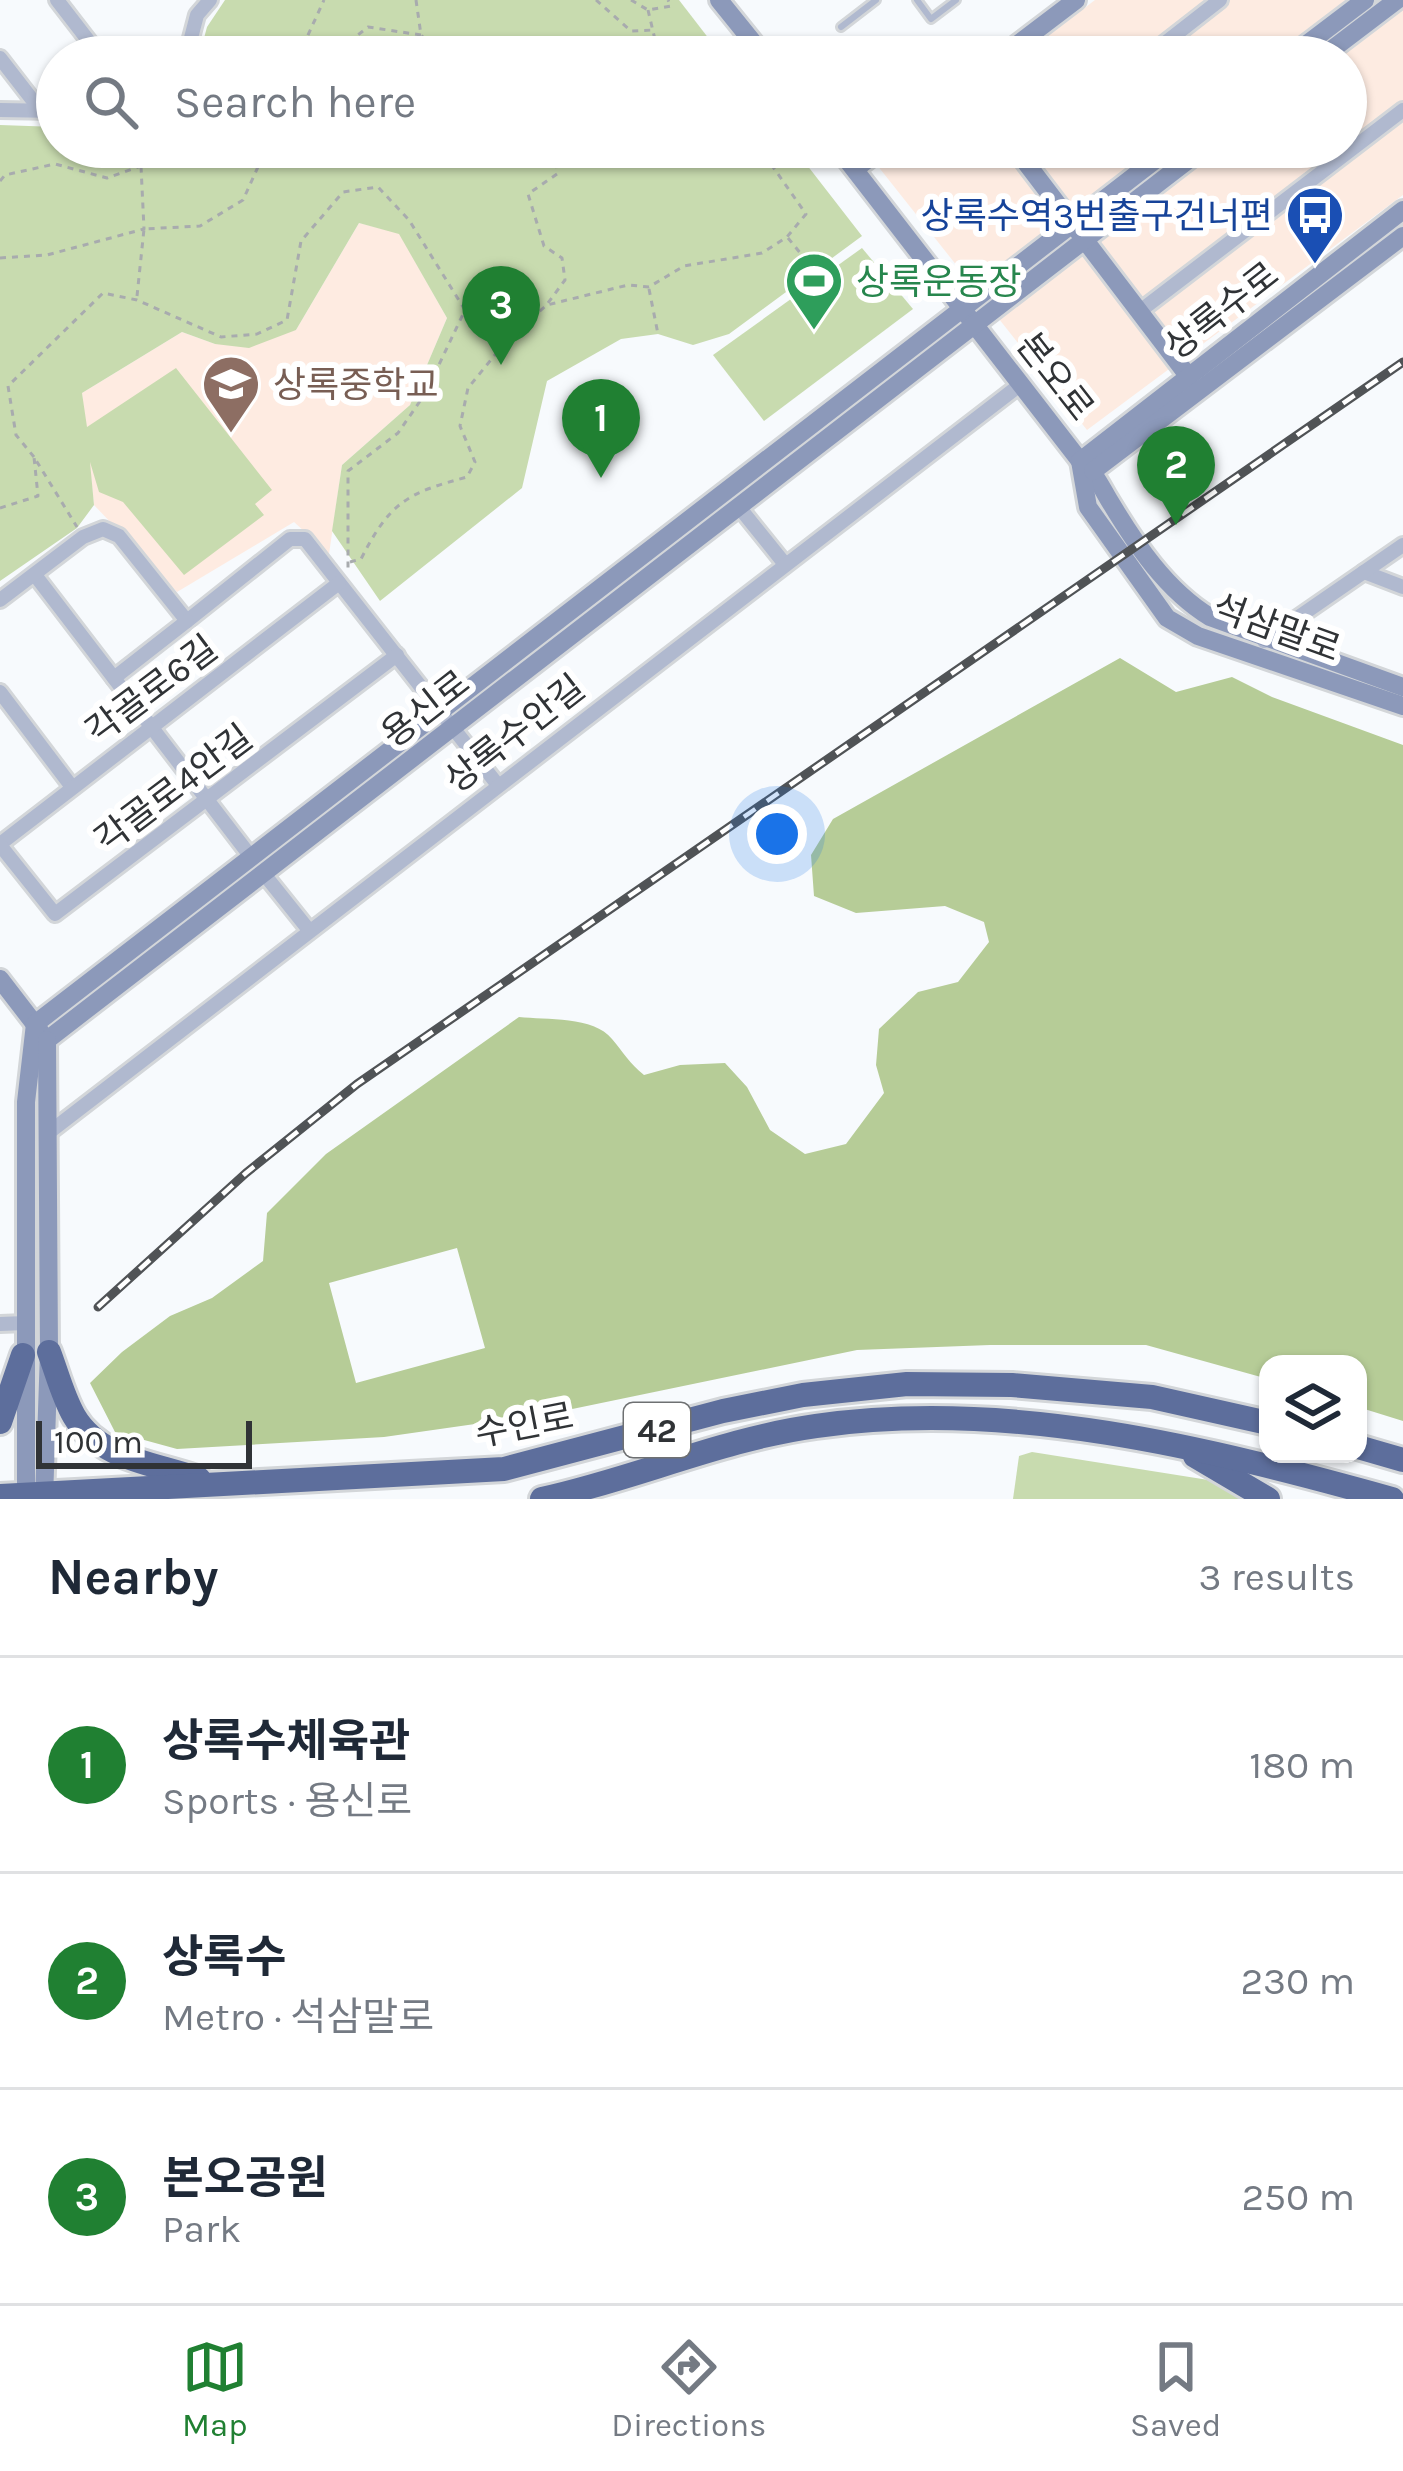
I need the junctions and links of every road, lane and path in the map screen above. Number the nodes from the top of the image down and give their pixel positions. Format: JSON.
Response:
{"nodes":[{"id":1,"x":209,"y":0,"type":"edge"},
{"id":2,"x":324,"y":0,"type":"edge"},
{"id":3,"x":416,"y":0,"type":"edge"},
{"id":4,"x":596,"y":0,"type":"edge"},
{"id":5,"x":632,"y":0,"type":"edge"},
{"id":6,"x":668,"y":0,"type":"edge"},
{"id":7,"x":719,"y":0,"type":"edge"},
{"id":8,"x":876,"y":0,"type":"edge"},
{"id":9,"x":916,"y":0,"type":"edge"},
{"id":10,"x":956,"y":0,"type":"edge"},
{"id":11,"x":1076,"y":0,"type":"edge"},
{"id":12,"x":1220,"y":0,"type":"edge"},
{"id":13,"x":1364,"y":0,"type":"edge"},
{"id":14,"x":1397,"y":0,"type":"edge"},
{"id":15,"x":62,"y":2,"type":"edge"},
{"id":16,"x":648,"y":10,"type":"junction"},
{"id":17,"x":841,"y":27,"type":"dead end"},
{"id":18,"x":653,"y":30,"type":"junction"},
{"id":19,"x":421,"y":35,"type":"joint"},
{"id":20,"x":86,"y":36,"type":"edge"},
{"id":21,"x":192,"y":36,"type":"edge"},
{"id":22,"x":308,"y":36,"type":"edge"},
{"id":23,"x":357,"y":36,"type":"edge"},
{"id":24,"x":654,"y":36,"type":"edge"},
{"id":25,"x":748,"y":36,"type":"edge"},
{"id":26,"x":1029,"y":36,"type":"edge"},
{"id":27,"x":1174,"y":36,"type":"edge"},
{"id":28,"x":1317,"y":36,"type":"edge"},
{"id":29,"x":1350,"y":36,"type":"edge"},
{"id":30,"x":0,"y":58,"type":"edge"},
{"id":31,"x":36,"y":97,"type":"edge"},
{"id":32,"x":0,"y":110,"type":"edge"},
{"id":33,"x":1403,"y":110,"type":"edge"},
{"id":34,"x":36,"y":111,"type":"edge"},
{"id":35,"x":1367,"y":138,"type":"edge"},
{"id":36,"x":37,"y":168,"type":"edge"},
{"id":37,"x":70,"y":168,"type":"edge"},
{"id":38,"x":135,"y":168,"type":"edge"},
{"id":39,"x":141,"y":168,"type":"edge"},
{"id":40,"x":257,"y":168,"type":"edge"},
{"id":41,"x":557,"y":168,"type":"edge"},
{"id":42,"x":774,"y":168,"type":"edge"},
{"id":43,"x":1034,"y":168,"type":"edge"},
{"id":44,"x":1144,"y":168,"type":"edge"},
{"id":45,"x":1178,"y":168,"type":"edge"},
{"id":46,"x":1327,"y":168,"type":"edge"},
{"id":47,"x":855,"y":169,"type":"edge"},
{"id":48,"x":0,"y":181,"type":"edge"},
{"id":49,"x":1403,"y":211,"type":"edge"},
{"id":50,"x":1072,"y":223,"type":"junction"},
{"id":51,"x":144,"y":230,"type":"junction"},
{"id":52,"x":787,"y":236,"type":"junction"},
{"id":53,"x":1403,"y":236,"type":"edge"},
{"id":54,"x":1085,"y":239,"type":"junction"},
{"id":55,"x":0,"y":258,"type":"edge"},
{"id":56,"x":815,"y":271,"type":"dead end"},
{"id":57,"x":649,"y":287,"type":"junction"},
{"id":58,"x":137,"y":300,"type":"junction"},
{"id":59,"x":547,"y":305,"type":"junction"},
{"id":60,"x":465,"y":310,"type":"junction"},
{"id":61,"x":1140,"y":311,"type":"junction"},
{"id":62,"x":968,"y":316,"type":"junction"},
{"id":63,"x":512,"y":334,"type":"junction"},
{"id":64,"x":658,"y":334,"type":"dead end"},
{"id":65,"x":1189,"y":377,"type":"junction"},
{"id":66,"x":1021,"y":384,"type":"junction"},
{"id":67,"x":34,"y":457,"type":"junction"},
{"id":68,"x":1087,"y":466,"type":"junction"},
{"id":69,"x":739,"y":507,"type":"junction"},
{"id":70,"x":0,"y":508,"type":"edge"},
{"id":71,"x":83,"y":537,"type":"junction"},
{"id":72,"x":1403,"y":545,"type":"edge"},
{"id":73,"x":348,"y":562,"type":"junction"},
{"id":74,"x":784,"y":563,"type":"junction"},
{"id":75,"x":1364,"y":572,"type":"junction"},
{"id":76,"x":35,"y":575,"type":"junction"},
{"id":77,"x":339,"y":583,"type":"junction"},
{"id":78,"x":1403,"y":587,"type":"edge"},
{"id":79,"x":0,"y":600,"type":"edge"},
{"id":80,"x":187,"y":621,"type":"junction"},
{"id":81,"x":1268,"y":638,"type":"junction"},
{"id":82,"x":1247,"y":653,"type":"junction"},
{"id":83,"x":397,"y":655,"type":"junction"},
{"id":84,"x":113,"y":678,"type":"junction"},
{"id":85,"x":1403,"y":687,"type":"edge"},
{"id":86,"x":0,"y":692,"type":"edge"},
{"id":87,"x":1403,"y":706,"type":"edge"},
{"id":88,"x":447,"y":720,"type":"junction"},
{"id":89,"x":151,"y":727,"type":"junction"},
{"id":90,"x":497,"y":784,"type":"junction"},
{"id":91,"x":72,"y":787,"type":"junction"},
{"id":92,"x":208,"y":800,"type":"junction"},
{"id":93,"x":0,"y":845,"type":"edge"},
{"id":94,"x":251,"y":857,"type":"junction"},
{"id":95,"x":264,"y":874,"type":"junction"},
{"id":96,"x":308,"y":929,"type":"junction"},
{"id":97,"x":0,"y":979,"type":"edge"},
{"id":98,"x":41,"y":1032,"type":"junction"},
{"id":99,"x":47,"y":1134,"type":"junction"},
{"id":100,"x":25,"y":1323,"type":"junction"},
{"id":101,"x":0,"y":1324,"type":"edge"},
{"id":102,"x":36,"y":1354,"type":"junction"},
{"id":103,"x":1259,"y":1421,"type":"edge"},
{"id":104,"x":0,"y":1422,"type":"edge"},
{"id":105,"x":1178,"y":1446,"type":"junction"},
{"id":106,"x":1367,"y":1449,"type":"edge"},
{"id":107,"x":1398,"y":1456,"type":"edge"},
{"id":108,"x":213,"y":1484,"type":"junction"},
{"id":109,"x":35,"y":1495,"type":"edge"},
{"id":110,"x":579,"y":1495,"type":"edge"},
{"id":111,"x":0,"y":1496,"type":"edge"},
{"id":112,"x":542,"y":1499,"type":"edge"},
{"id":113,"x":1268,"y":1499,"type":"edge"},
{"id":114,"x":1392,"y":1499,"type":"edge"}],
"edges":[{"from":1,"to":21,"type":"street"},
{"from":2,"to":22,"type":"path"},
{"from":3,"to":19,"type":"path"},
{"from":4,"to":18,"type":"path"},
{"from":5,"to":16,"type":"path"},
{"from":6,"to":16,"type":"path"},
{"from":7,"to":25,"type":"main road"},
{"from":8,"to":17,"type":"lane"},
{"from":9,"to":10,"type":"lane"},
{"from":11,"to":26,"type":"main road"},
{"from":12,"to":27,"type":"street"},
{"from":13,"to":28,"type":"main road"},
{"from":14,"to":29,"type":"main road"},
{"from":15,"to":20,"type":"street"},
{"from":16,"to":18,"type":"path"},
{"from":18,"to":24,"type":"path"},
{"from":19,"to":23,"type":"path"},
{"from":30,"to":31,"type":"street"},
{"from":32,"to":34,"type":"street"},
{"from":33,"to":35,"type":"street"},
{"from":36,"to":48,"type":"path"},
{"from":37,"to":38,"type":"path"},
{"from":39,"to":51,"type":"path"},
{"from":40,"to":51,"type":"path"},
{"from":41,"to":59,"type":"path"},
{"from":42,"to":52,"type":"path"},
{"from":43,"to":50,"type":"main road"},
{"from":44,"to":50,"type":"main road","name":"용신로"},
{"from":45,"to":54,"type":"main road","name":"용신로"},
{"from":46,"to":61,"type":"street"},
{"from":47,"to":62,"type":"main road","name":"본오로"},
{"from":49,"to":65,"type":"main road","name":"상록수로"},
{"from":50,"to":54,"type":"main road"},
{"from":50,"to":62,"type":"main road","name":"용신로"},
{"from":51,"to":55,"type":"path"},
{"from":51,"to":58,"type":"path"},
{"from":52,"to":56,"type":"path"},
{"from":52,"to":57,"type":"path"},
{"from":53,"to":68,"type":"main road","name":"상록수로"},
{"from":54,"to":61,"type":"main road"},
{"from":54,"to":62,"type":"main road","name":"용신로"},
{"from":57,"to":59,"type":"path"},
{"from":57,"to":64,"type":"path"},
{"from":58,"to":60,"type":"path"},
{"from":58,"to":67,"type":"path"},
{"from":59,"to":63,"type":"path"},
{"from":60,"to":63,"type":"path"},
{"from":60,"to":73,"type":"path"},
{"from":61,"to":65,"type":"main road"},
{"from":62,"to":66,"type":"main road","name":"본오로"},
{"from":62,"to":69,"type":"main road","name":"용신로"},
{"from":62,"to":88,"type":"main road","name":"용신로"},
{"from":63,"to":73,"type":"path"},
{"from":65,"to":68,"type":"main road","name":"상록수로"},
{"from":66,"to":68,"type":"main road","name":"본오로"},
{"from":66,"to":74,"type":"street","name":"상록수안길"},
{"from":67,"to":70,"type":"path"},
{"from":67,"to":71,"type":"path"},
{"from":68,"to":81,"type":"main road","name":"석삼말로"},
{"from":68,"to":82,"type":"main road","name":"석삼말로"},
{"from":69,"to":74,"type":"street"},
{"from":69,"to":88,"type":"main road","name":"용신로"},
{"from":71,"to":76,"type":"street"},
{"from":71,"to":80,"type":"street"},
{"from":72,"to":75,"type":"street"},
{"from":73,"to":77,"type":"path"},
{"from":74,"to":90,"type":"street","name":"상록수안길"},
{"from":75,"to":78,"type":"street"},
{"from":75,"to":81,"type":"street"},
{"from":76,"to":79,"type":"street"},
{"from":76,"to":84,"type":"street"},
{"from":77,"to":80,"type":"street"},
{"from":77,"to":83,"type":"street"},
{"from":77,"to":89,"type":"street","name":"각골로6길"},
{"from":80,"to":84,"type":"street"},
{"from":81,"to":82,"type":"street"},
{"from":81,"to":85,"type":"main road","name":"석삼말로"},
{"from":82,"to":87,"type":"main road","name":"석삼말로"},
{"from":83,"to":88,"type":"street"},
{"from":83,"to":92,"type":"street","name":"각골로4안길"},
{"from":84,"to":89,"type":"street"},
{"from":86,"to":91,"type":"street"},
{"from":88,"to":90,"type":"street"},
{"from":88,"to":94,"type":"main road","name":"용신로"},
{"from":88,"to":95,"type":"main road","name":"용신로"},
{"from":89,"to":91,"type":"street","name":"각골로6길"},
{"from":89,"to":92,"type":"street"},
{"from":90,"to":96,"type":"street","name":"상록수안길"},
{"from":91,"to":93,"type":"street","name":"각골로6길"},
{"from":92,"to":93,"type":"street","name":"각골로4안길"},
{"from":92,"to":94,"type":"street"},
{"from":94,"to":98,"type":"main road","name":"용신로"},
{"from":95,"to":96,"type":"street"},
{"from":95,"to":98,"type":"main road","name":"용신로"},
{"from":96,"to":99,"type":"street","name":"상록수안길"},
{"from":97,"to":98,"type":"main road"},
{"from":98,"to":99,"type":"main road"},
{"from":98,"to":100,"type":"main road"},
{"from":99,"to":102,"type":"main road"},
{"from":100,"to":101,"type":"street"},
{"from":100,"to":102,"type":"main road"},
{"from":102,"to":104,"type":"highway"},
{"from":102,"to":108,"type":"highway"},
{"from":102,"to":109,"type":"main road"},
{"from":103,"to":108,"type":"highway","name":"수인로","number":"42"},
{"from":105,"to":110,"type":"highway","name":"수인로","number":"42"},
{"from":105,"to":113,"type":"highway"},
{"from":105,"to":114,"type":"highway","name":"수인로","number":"42"},
{"from":106,"to":107,"type":"highway"},
{"from":108,"to":109,"type":"highway","name":"수인로","number":"42"},
{"from":109,"to":111,"type":"highway","name":"수인로","number":"42"},
{"from":110,"to":112,"type":"highway","name":"수인로","number":"42"}]}
